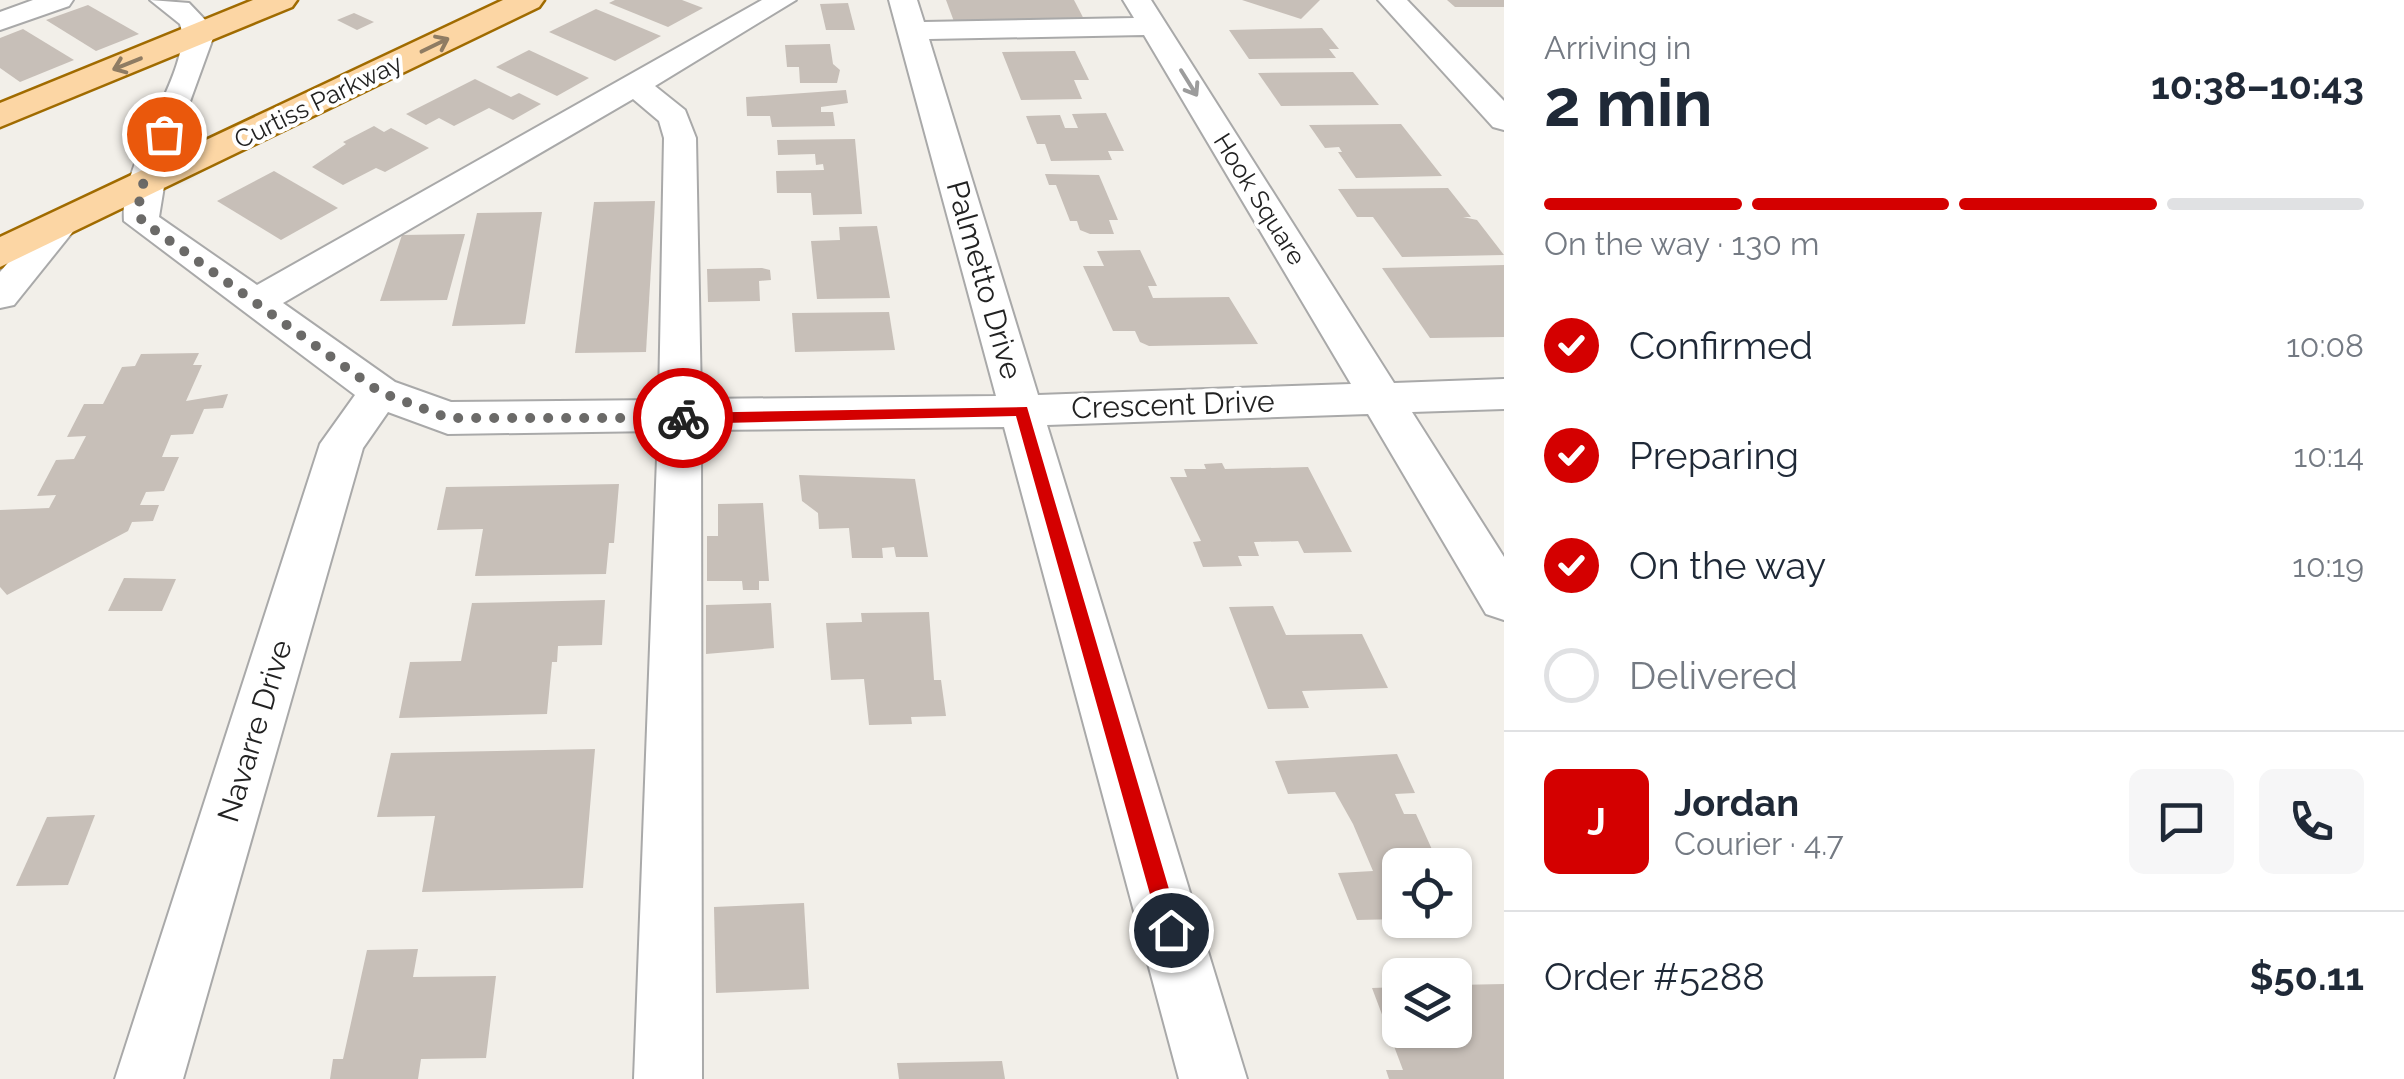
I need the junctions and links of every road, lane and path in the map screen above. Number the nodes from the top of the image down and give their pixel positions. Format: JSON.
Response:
{"nodes":[{"id":1,"x":59,"y":0,"type":"edge"},
{"id":2,"x":164,"y":0,"type":"edge"},
{"id":3,"x":281,"y":0,"type":"edge"},
{"id":4,"x":528,"y":0,"type":"edge"},
{"id":5,"x":782,"y":0,"type":"edge"},
{"id":6,"x":1392,"y":0,"type":"edge"},
{"id":7,"x":1145,"y":13,"type":"edge"},
{"id":8,"x":908,"y":16,"type":"edge"},
{"id":9,"x":0,"y":22,"type":"edge"},
{"id":10,"x":200,"y":34,"type":"junction"},
{"id":11,"x":635,"y":84,"type":"junction"},
{"id":12,"x":0,"y":116,"type":"edge"},
{"id":13,"x":1504,"y":120,"type":"edge"},
{"id":14,"x":144,"y":185,"type":"junction"},
{"id":15,"x":61,"y":224,"type":"junction"},
{"id":16,"x":0,"y":254,"type":"edge"},
{"id":17,"x":0,"y":296,"type":"edge"},
{"id":18,"x":258,"y":300,"type":"junction"},
{"id":19,"x":380,"y":392,"type":"junction"},
{"id":20,"x":1504,"y":394,"type":"edge"},
{"id":21,"x":1383,"y":397,"type":"junction"},
{"id":22,"x":1022,"y":411,"type":"junction"},
{"id":23,"x":680,"y":418,"type":"junction"},
{"id":24,"x":1504,"y":599,"type":"edge"},
{"id":25,"x":149,"y":1079,"type":"edge"},
{"id":26,"x":668,"y":1079,"type":"edge"},
{"id":27,"x":1213,"y":1079,"type":"edge"}],
"edges":[{"from":1,"to":9,"type":"street"},
{"from":2,"to":10,"type":"street"},
{"from":3,"to":10,"type":"main road"},
{"from":14,"to":4,"type":"main road","name":"Curtiss Parkway","one_way":true},
{"from":5,"to":11,"type":"street"},
{"from":6,"to":13,"type":"street"},
{"from":7,"to":8,"type":"street"},
{"from":7,"to":21,"type":"street","name":"Hook Square","one_way":true},
{"from":8,"to":22,"type":"street","name":"Palmetto Drive"},
{"from":10,"to":12,"type":"main road","one_way":true},
{"from":10,"to":14,"type":"street"},
{"from":11,"to":18,"type":"street"},
{"from":11,"to":23,"type":"street"},
{"from":14,"to":15,"type":"main road","name":"Curtiss Parkway"},
{"from":14,"to":18,"type":"street","name":"Crescent Drive"},
{"from":15,"to":16,"type":"main road","name":"Curtiss Parkway"},
{"from":15,"to":17,"type":"street"},
{"from":18,"to":19,"type":"street","name":"Crescent Drive"},
{"from":19,"to":23,"type":"street","name":"Crescent Drive"},
{"from":19,"to":25,"type":"street","name":"Navarre Drive"},
{"from":20,"to":21,"type":"street","name":"Crescent Drive"},
{"from":21,"to":22,"type":"street","name":"Crescent Drive"},
{"from":21,"to":24,"type":"street","name":"Hook Square"},
{"from":22,"to":23,"type":"street","name":"Crescent Drive"},
{"from":22,"to":27,"type":"street","name":"Palmetto Drive"},
{"from":23,"to":26,"type":"street"}]}
